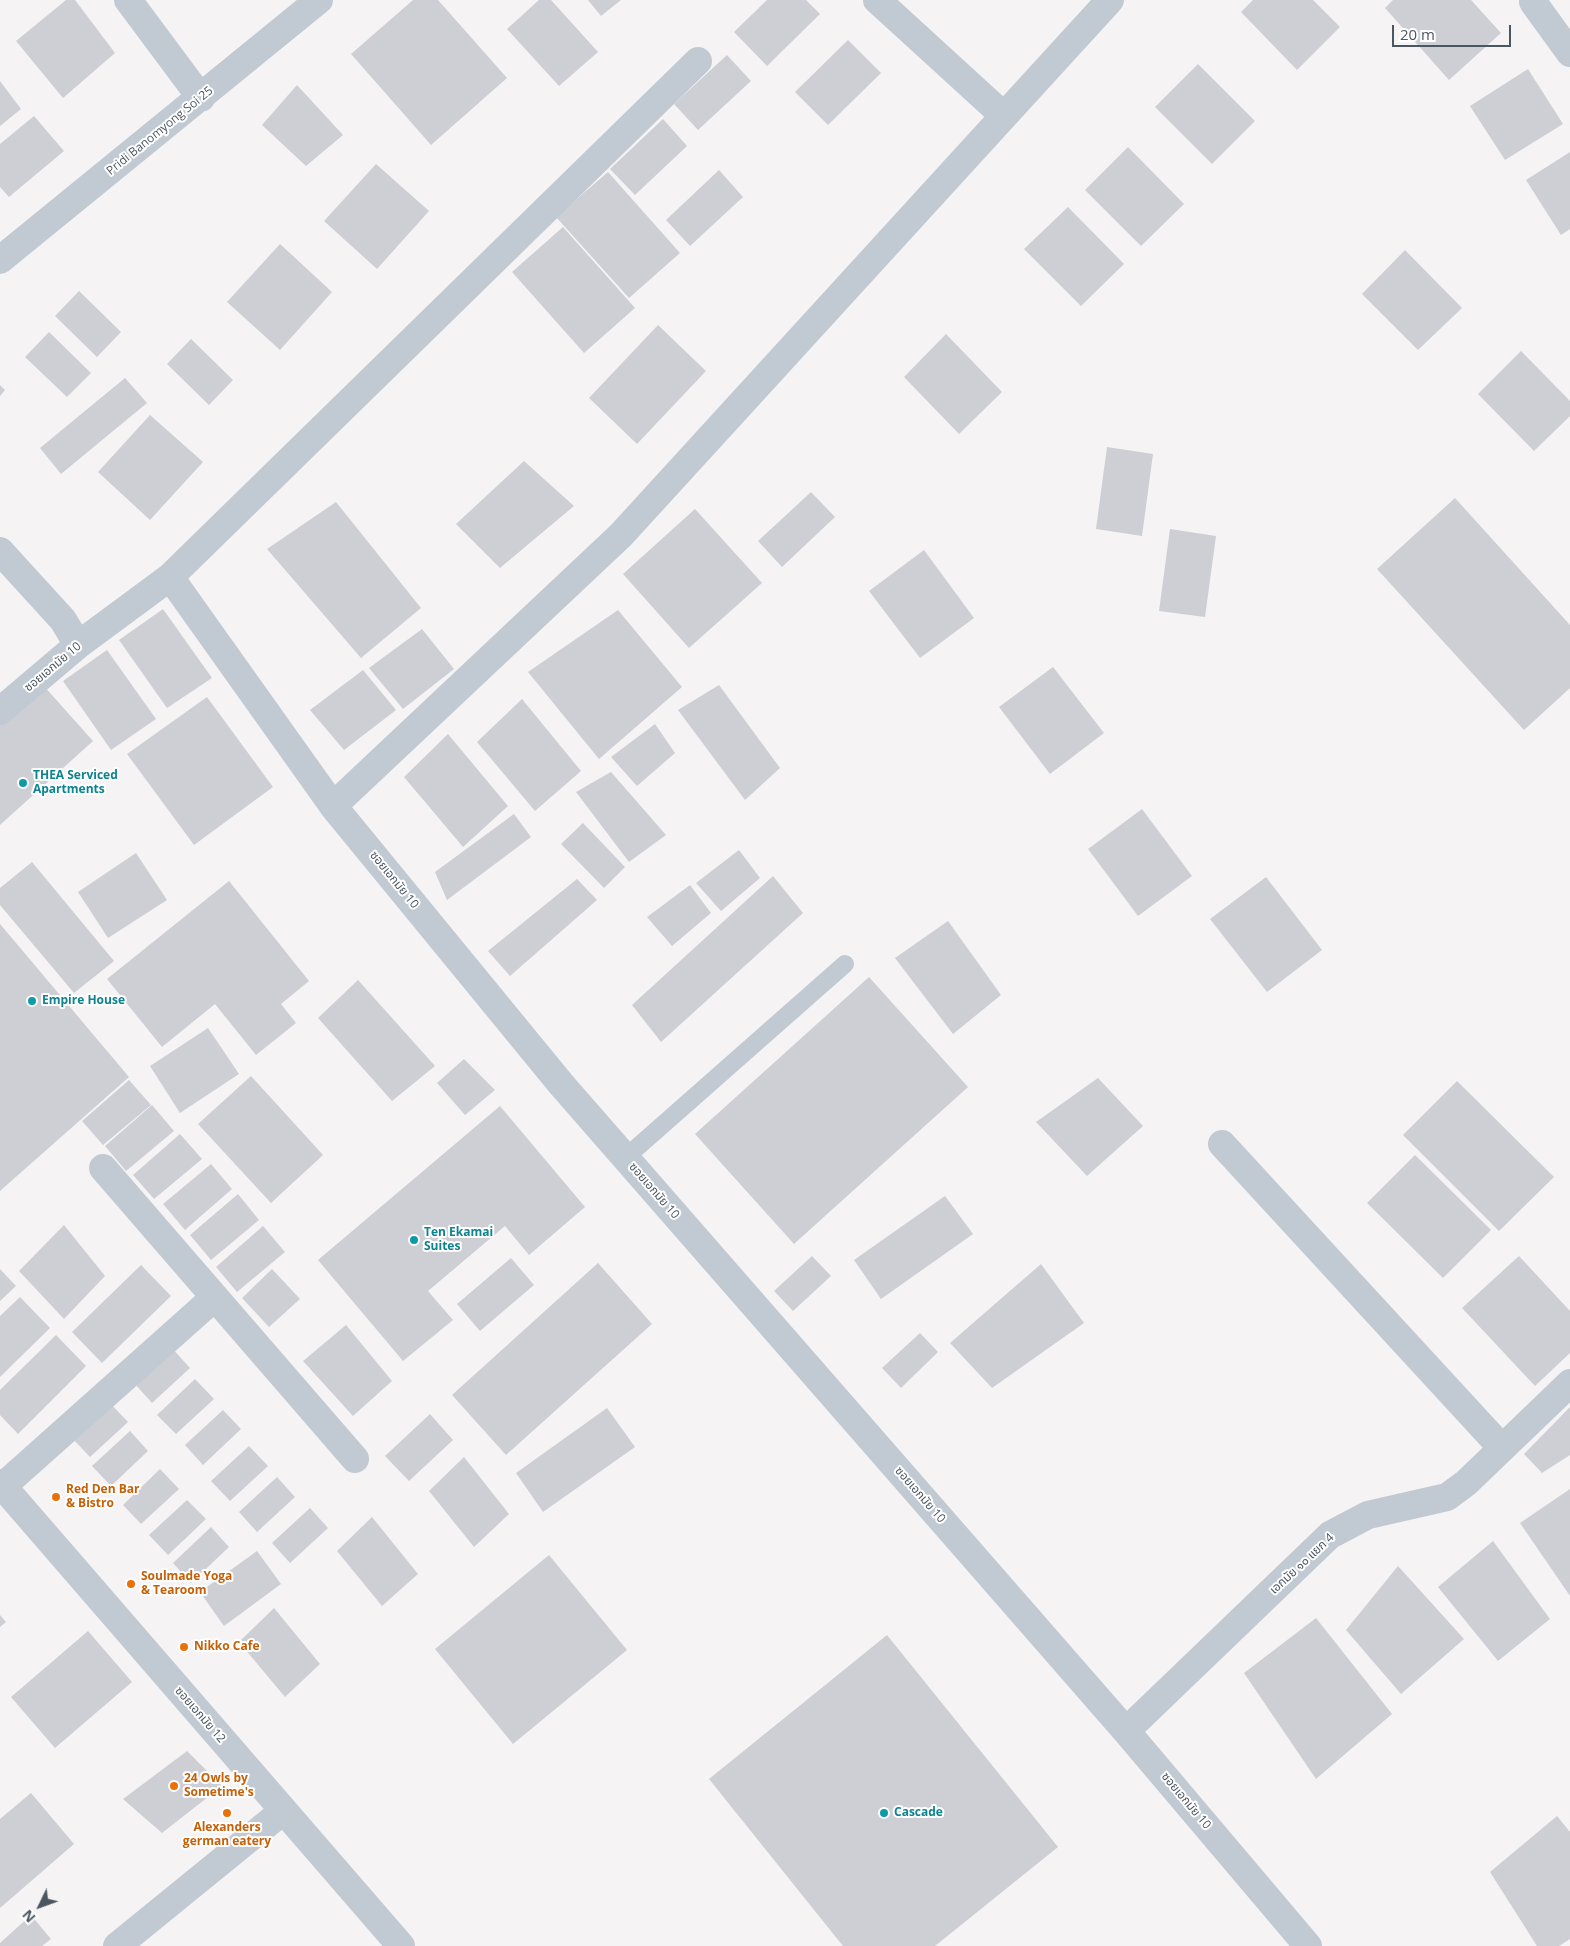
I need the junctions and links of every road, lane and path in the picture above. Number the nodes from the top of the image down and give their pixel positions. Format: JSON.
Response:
{"nodes":[{"id":1,"x":128,"y":0,"type":"edge"},
{"id":2,"x":319,"y":0,"type":"edge"},
{"id":3,"x":877,"y":0,"type":"edge"},
{"id":4,"x":1110,"y":0,"type":"edge"},
{"id":5,"x":1533,"y":2,"type":"dead end"},
{"id":6,"x":1570,"y":52,"type":"edge"},
{"id":7,"x":698,"y":61,"type":"dead end"},
{"id":8,"x":200,"y":98,"type":"junction"},
{"id":9,"x":1004,"y":116,"type":"junction"},
{"id":10,"x":0,"y":260,"type":"edge"},
{"id":11,"x":0,"y":551,"type":"edge"},
{"id":12,"x":170,"y":577,"type":"junction"},
{"id":13,"x":78,"y":645,"type":"junction"},
{"id":14,"x":0,"y":711,"type":"edge"},
{"id":15,"x":333,"y":806,"type":"junction"},
{"id":16,"x":845,"y":964,"type":"dead end"},
{"id":17,"x":1222,"y":1144,"type":"dead end"},
{"id":18,"x":625,"y":1158,"type":"junction"},
{"id":19,"x":103,"y":1168,"type":"dead end"},
{"id":20,"x":215,"y":1297,"type":"junction"},
{"id":21,"x":1570,"y":1383,"type":"edge"},
{"id":22,"x":1502,"y":1448,"type":"junction"},
{"id":23,"x":355,"y":1459,"type":"dead end"},
{"id":24,"x":2,"y":1485,"type":"edge"},
{"id":25,"x":1126,"y":1731,"type":"junction"},
{"id":26,"x":283,"y":1811,"type":"junction"},
{"id":27,"x":117,"y":1946,"type":"edge"},
{"id":28,"x":401,"y":1946,"type":"edge"},
{"id":29,"x":1308,"y":1946,"type":"edge"}],
"edges":[{"from":1,"to":8,"type":"street"},
{"from":2,"to":8,"type":"street","name":"Pridi Banomyong Soi 25"},
{"from":3,"to":9,"type":"street"},
{"from":4,"to":9,"type":"street"},
{"from":5,"to":6,"type":"street"},
{"from":7,"to":12,"type":"street"},
{"from":8,"to":10,"type":"street","name":"Pridi Banomyong Soi 25"},
{"from":9,"to":15,"type":"street"},
{"from":11,"to":13,"type":"street"},
{"from":12,"to":13,"type":"street","name":"ซอยเอกมัย 10"},
{"from":12,"to":15,"type":"street","name":"ซอยเอกมัย 10"},
{"from":13,"to":14,"type":"street","name":"ซอยเอกมัย 10"},
{"from":15,"to":18,"type":"street","name":"ซอยเอกมัย 10"},
{"from":16,"to":18,"type":"lane"},
{"from":17,"to":22,"type":"street"},
{"from":18,"to":25,"type":"street","name":"ซอยเอกมัย 10"},
{"from":19,"to":20,"type":"street"},
{"from":20,"to":23,"type":"street"},
{"from":20,"to":24,"type":"street"},
{"from":21,"to":22,"type":"street","name":"เอกมัย ๑๐ แยก 4"},
{"from":22,"to":25,"type":"street","name":"เอกมัย ๑๐ แยก 4"},
{"from":24,"to":26,"type":"street","name":"ซอยเอกมัย 12"},
{"from":25,"to":29,"type":"street","name":"ซอยเอกมัย 10"},
{"from":26,"to":27,"type":"street"},
{"from":26,"to":28,"type":"street","name":"ซอยเอกมัย 12"}]}
